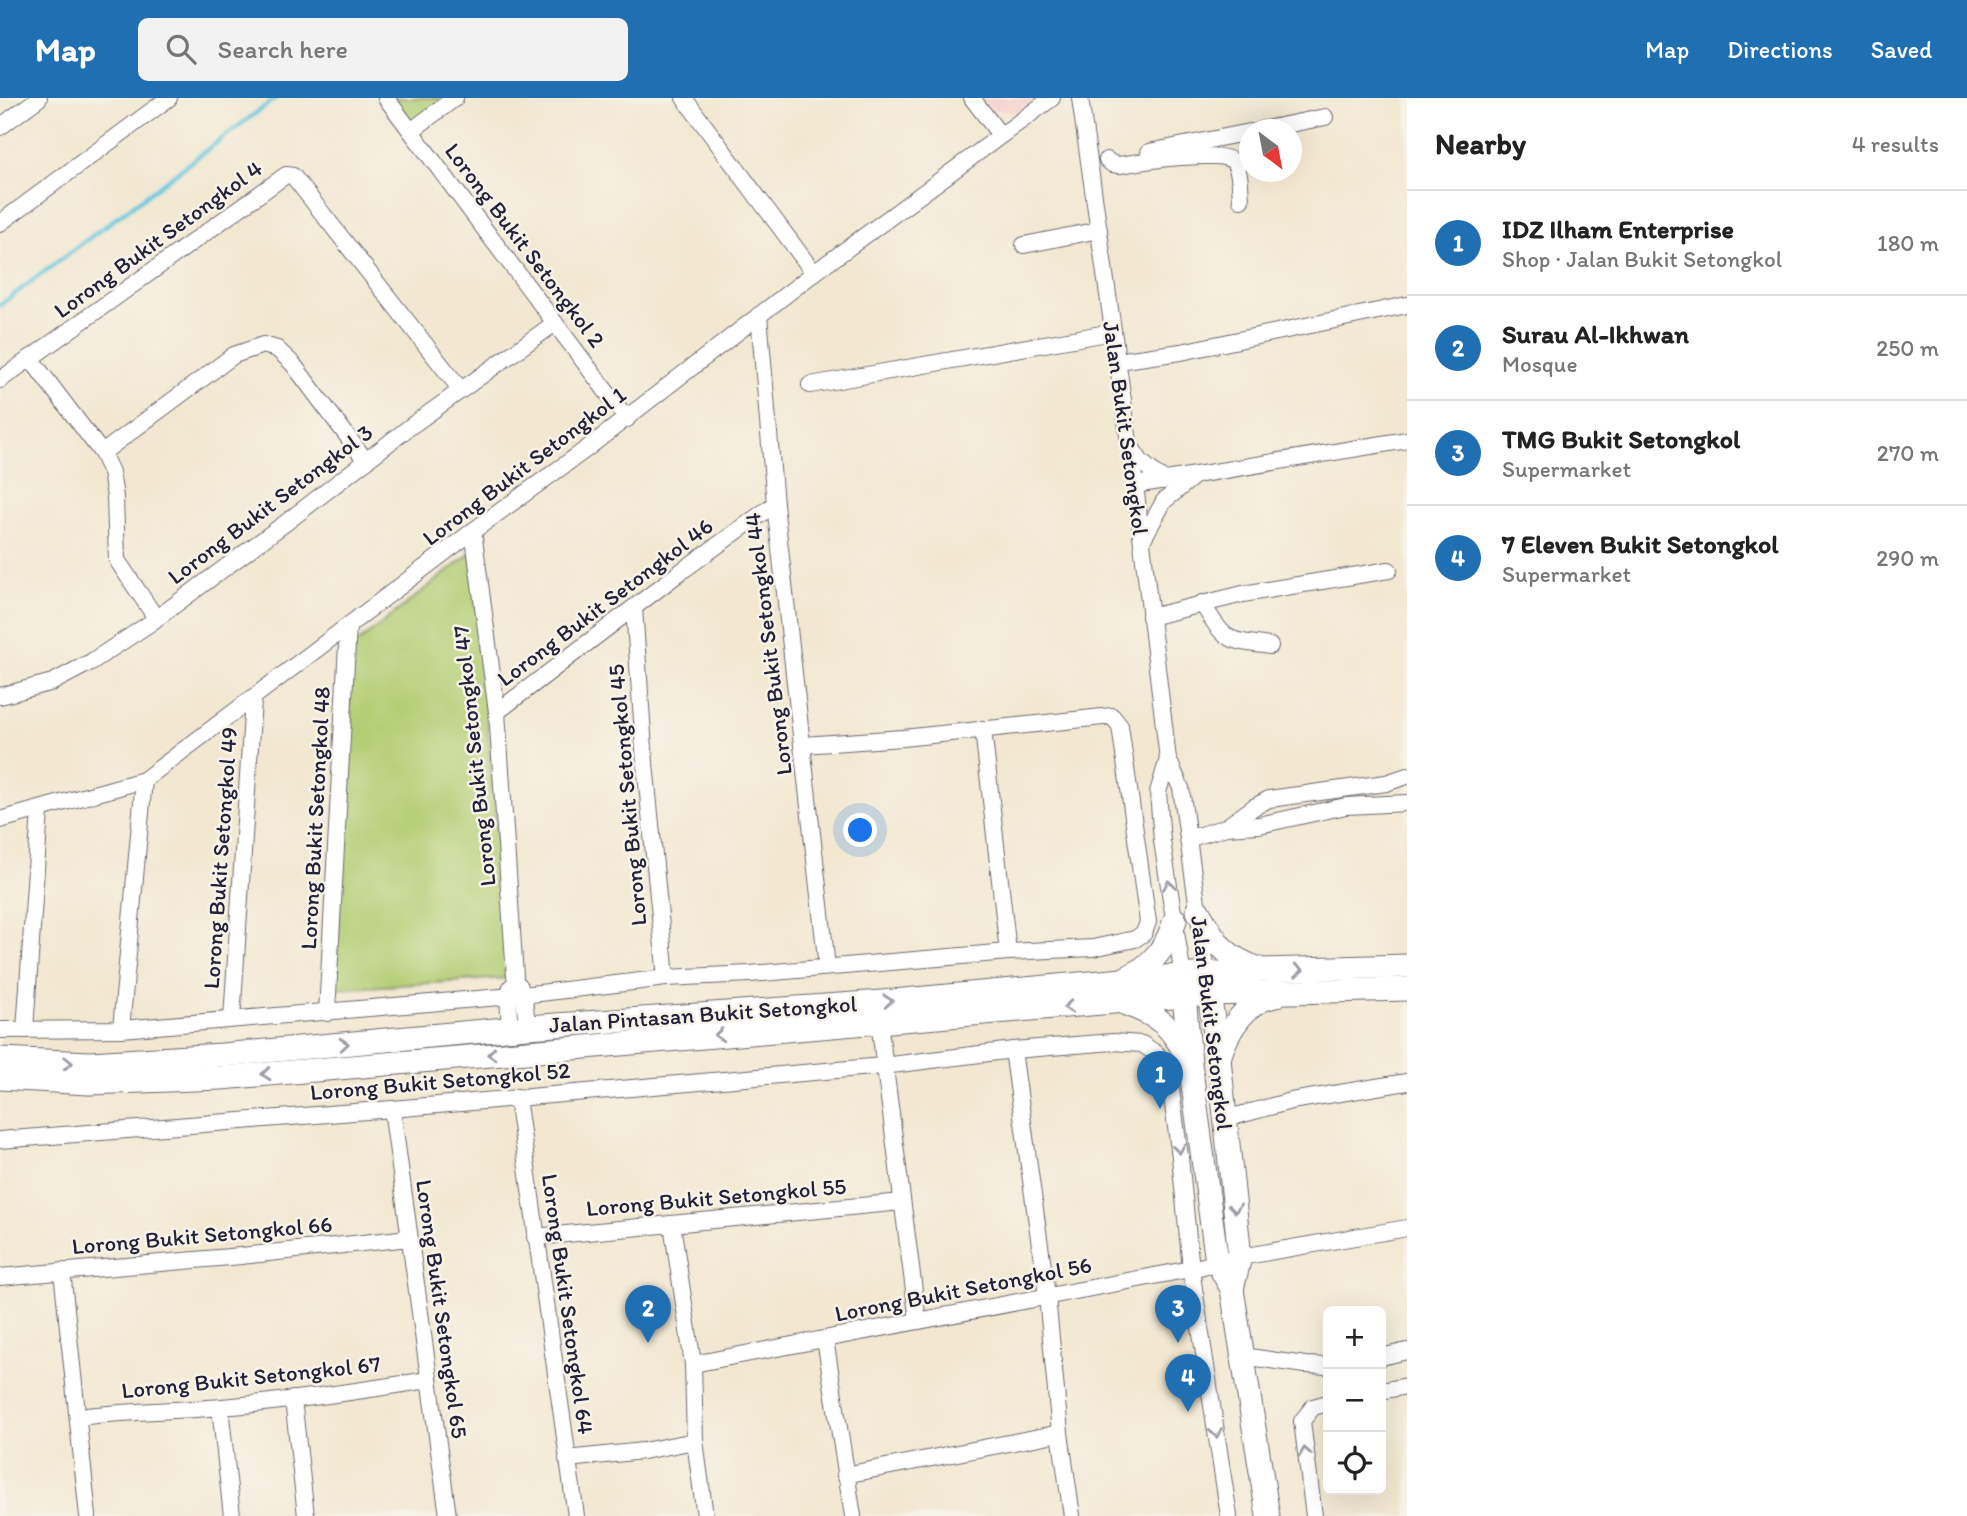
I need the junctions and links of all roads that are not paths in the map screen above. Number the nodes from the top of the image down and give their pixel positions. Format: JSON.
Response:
{"nodes":[{"id":1,"x":40,"y":98,"type":"edge"},
{"id":2,"x":169,"y":98,"type":"edge"},
{"id":3,"x":386,"y":98,"type":"edge"},
{"id":4,"x":455,"y":98,"type":"edge"},
{"id":5,"x":684,"y":98,"type":"edge"},
{"id":6,"x":972,"y":98,"type":"edge"},
{"id":7,"x":1052,"y":98,"type":"edge"},
{"id":8,"x":1080,"y":98,"type":"edge"},
{"id":9,"x":1325,"y":117,"type":"dead end"},
{"id":10,"x":1302,"y":122,"type":"edge"},
{"id":11,"x":0,"y":127,"type":"edge"},
{"id":12,"x":411,"y":131,"type":"junction"},
{"id":13,"x":1239,"y":134,"type":"edge"},
{"id":14,"x":1000,"y":135,"type":"junction"},
{"id":15,"x":1107,"y":160,"type":"junction"},
{"id":16,"x":1090,"y":164,"type":"junction"},
{"id":17,"x":1241,"y":200,"type":"dead end"},
{"id":18,"x":0,"y":223,"type":"edge"},
{"id":19,"x":1099,"y":230,"type":"junction"},
{"id":20,"x":1024,"y":245,"type":"dead end"},
{"id":21,"x":814,"y":273,"type":"junction"},
{"id":22,"x":1407,"y":305,"type":"edge"},
{"id":23,"x":759,"y":315,"type":"junction"},
{"id":24,"x":555,"y":323,"type":"junction"},
{"id":25,"x":1113,"y":332,"type":"junction"},
{"id":26,"x":30,"y":358,"type":"junction"},
{"id":27,"x":1117,"y":361,"type":"junction"},
{"id":28,"x":0,"y":380,"type":"edge"},
{"id":29,"x":810,"y":385,"type":"dead end"},
{"id":30,"x":461,"y":390,"type":"junction"},
{"id":31,"x":627,"y":419,"type":"junction"},
{"id":32,"x":1407,"y":440,"type":"edge"},
{"id":33,"x":1129,"y":445,"type":"junction"},
{"id":34,"x":102,"y":453,"type":"junction"},
{"id":35,"x":366,"y":461,"type":"junction"},
{"id":36,"x":1195,"y":476,"type":"junction"},
{"id":37,"x":1164,"y":481,"type":"junction"},
{"id":38,"x":1135,"y":485,"type":"junction"},
{"id":39,"x":775,"y":504,"type":"junction"},
{"id":40,"x":473,"y":531,"type":"junction"},
{"id":41,"x":1142,"y":541,"type":"junction"},
{"id":42,"x":1389,"y":570,"type":"dead end"},
{"id":43,"x":1202,"y":603,"type":"junction"},
{"id":44,"x":634,"y":608,"type":"junction"},
{"id":45,"x":156,"y":618,"type":"junction"},
{"id":46,"x":1150,"y":618,"type":"junction"},
{"id":47,"x":348,"y":626,"type":"junction"},
{"id":48,"x":1270,"y":646,"type":"dead end"},
{"id":49,"x":0,"y":696,"type":"edge"},
{"id":50,"x":253,"y":700,"type":"junction"},
{"id":51,"x":498,"y":712,"type":"junction"},
{"id":52,"x":983,"y":729,"type":"junction"},
{"id":53,"x":803,"y":745,"type":"junction"},
{"id":54,"x":1168,"y":759,"type":"junction"},
{"id":55,"x":1407,"y":776,"type":"edge"},
{"id":56,"x":145,"y":780,"type":"junction"},
{"id":57,"x":1407,"y":803,"type":"edge"},
{"id":58,"x":40,"y":811,"type":"junction"},
{"id":59,"x":0,"y":820,"type":"edge"},
{"id":60,"x":1226,"y":827,"type":"junction"},
{"id":61,"x":1188,"y":839,"type":"junction"},
{"id":62,"x":1198,"y":911,"type":"junction"},
{"id":63,"x":1175,"y":920,"type":"junction"},
{"id":64,"x":1008,"y":952,"type":"junction"},
{"id":65,"x":1407,"y":966,"type":"edge"},
{"id":66,"x":827,"y":967,"type":"junction"},
{"id":67,"x":1262,"y":970,"type":"junction"},
{"id":68,"x":666,"y":978,"type":"junction"},
{"id":69,"x":1208,"y":985,"type":"junction"},
{"id":70,"x":1184,"y":987,"type":"junction"},
{"id":71,"x":1407,"y":989,"type":"edge"},
{"id":72,"x":1122,"y":991,"type":"junction"},
{"id":73,"x":1296,"y":992,"type":"junction"},
{"id":74,"x":516,"y":995,"type":"junction"},
{"id":75,"x":327,"y":1013,"type":"junction"},
{"id":76,"x":232,"y":1019,"type":"junction"},
{"id":77,"x":519,"y":1028,"type":"junction"},
{"id":78,"x":879,"y":1028,"type":"junction"},
{"id":79,"x":121,"y":1029,"type":"junction"},
{"id":80,"x":0,"y":1030,"type":"edge"},
{"id":81,"x":25,"y":1030,"type":"junction"},
{"id":82,"x":1013,"y":1050,"type":"junction"},
{"id":83,"x":0,"y":1059,"type":"edge"},
{"id":84,"x":1219,"y":1059,"type":"junction"},
{"id":85,"x":882,"y":1060,"type":"junction"},
{"id":86,"x":1190,"y":1063,"type":"junction"},
{"id":87,"x":0,"y":1078,"type":"edge"},
{"id":88,"x":1407,"y":1082,"type":"edge"},
{"id":89,"x":517,"y":1097,"type":"junction"},
{"id":90,"x":392,"y":1109,"type":"junction"},
{"id":91,"x":1225,"y":1119,"type":"junction"},
{"id":92,"x":0,"y":1140,"type":"edge"},
{"id":93,"x":902,"y":1202,"type":"junction"},
{"id":94,"x":672,"y":1224,"type":"junction"},
{"id":95,"x":1407,"y":1228,"type":"edge"},
{"id":96,"x":535,"y":1237,"type":"junction"},
{"id":97,"x":409,"y":1238,"type":"junction"},
{"id":98,"x":1240,"y":1257,"type":"junction"},
{"id":99,"x":1217,"y":1262,"type":"junction"},
{"id":100,"x":1191,"y":1269,"type":"junction"},
{"id":101,"x":62,"y":1271,"type":"junction"},
{"id":102,"x":0,"y":1277,"type":"edge"},
{"id":103,"x":1232,"y":1289,"type":"junction"},
{"id":104,"x":1047,"y":1296,"type":"junction"},
{"id":105,"x":918,"y":1321,"type":"junction"},
{"id":106,"x":825,"y":1339,"type":"junction"},
{"id":107,"x":1407,"y":1351,"type":"edge"},
{"id":108,"x":1242,"y":1356,"type":"junction"},
{"id":109,"x":1386,"y":1356,"type":"edge"},
{"id":110,"x":693,"y":1364,"type":"junction"},
{"id":111,"x":1323,"y":1366,"type":"edge"},
{"id":112,"x":428,"y":1380,"type":"junction"},
{"id":113,"x":1407,"y":1386,"type":"edge"},
{"id":114,"x":1386,"y":1390,"type":"edge"},
{"id":115,"x":293,"y":1399,"type":"junction"},
{"id":116,"x":1323,"y":1404,"type":"edge"},
{"id":117,"x":220,"y":1407,"type":"junction"},
{"id":118,"x":78,"y":1417,"type":"junction"},
{"id":119,"x":1060,"y":1433,"type":"junction"},
{"id":120,"x":695,"y":1441,"type":"junction"},
{"id":121,"x":567,"y":1459,"type":"junction"},
{"id":122,"x":845,"y":1475,"type":"junction"},
{"id":123,"x":88,"y":1516,"type":"edge"},
{"id":124,"x":232,"y":1516,"type":"edge"},
{"id":125,"x":306,"y":1516,"type":"edge"},
{"id":126,"x":448,"y":1516,"type":"edge"},
{"id":127,"x":576,"y":1516,"type":"edge"},
{"id":128,"x":705,"y":1516,"type":"edge"},
{"id":129,"x":853,"y":1516,"type":"edge"},
{"id":130,"x":1072,"y":1516,"type":"edge"},
{"id":131,"x":1229,"y":1516,"type":"edge"},
{"id":132,"x":1268,"y":1516,"type":"edge"},
{"id":133,"x":1314,"y":1516,"type":"edge"}],
"edges":[{"from":1,"to":11,"type":"street"},
{"from":2,"to":18,"type":"street"},
{"from":3,"to":12,"type":"street","name":"Lorong Bukit Setongkol 2"},
{"from":4,"to":12,"type":"street"},
{"from":5,"to":21,"type":"street"},
{"from":6,"to":14,"type":"street"},
{"from":7,"to":14,"type":"street","name":"Lorong Bukit Setongkol 1"},
{"from":8,"to":16,"type":"street","name":"Jalan Bukit Setongkol"},
{"from":9,"to":10,"type":"street"},
{"from":12,"to":24,"type":"street","name":"Lorong Bukit Setongkol 2"},
{"from":13,"to":15,"type":"street"},
{"from":14,"to":21,"type":"street","name":"Lorong Bukit Setongkol 1"},
{"from":15,"to":16,"type":"street"},
{"from":15,"to":17,"type":"street"},
{"from":16,"to":19,"type":"street","name":"Jalan Bukit Setongkol"},
{"from":19,"to":20,"type":"street"},
{"from":19,"to":25,"type":"street","name":"Jalan Bukit Setongkol"},
{"from":21,"to":23,"type":"street","name":"Lorong Bukit Setongkol 1"},
{"from":22,"to":27,"type":"street"},
{"from":23,"to":31,"type":"street","name":"Lorong Bukit Setongkol 1"},
{"from":23,"to":39,"type":"street","name":"Lorong Bukit Setongkol 44"},
{"from":24,"to":30,"type":"street","name":"Lorong Bukit Setongkol 3"},
{"from":24,"to":31,"type":"street","name":"Lorong Bukit Setongkol 2"},
{"from":25,"to":27,"type":"street","name":"Jalan Bukit Setongkol"},
{"from":25,"to":29,"type":"street"},
{"from":26,"to":28,"type":"street","name":"Lorong Bukit Setongkol 4"},
{"from":26,"to":30,"type":"street","name":"Lorong Bukit Setongkol 4"},
{"from":26,"to":34,"type":"street"},
{"from":27,"to":33,"type":"street","name":"Jalan Bukit Setongkol"},
{"from":30,"to":35,"type":"street","name":"Lorong Bukit Setongkol 3"},
{"from":31,"to":40,"type":"street","name":"Lorong Bukit Setongkol 1"},
{"from":32,"to":36,"type":"street"},
{"from":33,"to":37,"type":"street"},
{"from":33,"to":38,"type":"street","name":"Jalan Bukit Setongkol"},
{"from":34,"to":35,"type":"street"},
{"from":34,"to":45,"type":"street"},
{"from":35,"to":45,"type":"street","name":"Lorong Bukit Setongkol 3"},
{"from":36,"to":37,"type":"street"},
{"from":36,"to":41,"type":"street"},
{"from":37,"to":38,"type":"street"},
{"from":38,"to":41,"type":"street","name":"Jalan Bukit Setongkol"},
{"from":39,"to":44,"type":"street","name":"Lorong Bukit Setongkol 46"},
{"from":39,"to":53,"type":"street","name":"Lorong Bukit Setongkol 44"},
{"from":40,"to":47,"type":"street","name":"Lorong Bukit Setongkol 1"},
{"from":40,"to":51,"type":"street","name":"Lorong Bukit Setongkol 47"},
{"from":41,"to":46,"type":"street","name":"Jalan Bukit Setongkol"},
{"from":42,"to":43,"type":"street"},
{"from":43,"to":46,"type":"street"},
{"from":43,"to":48,"type":"street"},
{"from":44,"to":51,"type":"street","name":"Lorong Bukit Setongkol 46"},
{"from":44,"to":68,"type":"street","name":"Lorong Bukit Setongkol 45"},
{"from":45,"to":49,"type":"street","name":"Lorong Bukit Setongkol 3"},
{"from":46,"to":54,"type":"street","name":"Jalan Bukit Setongkol"},
{"from":47,"to":50,"type":"street","name":"Lorong Bukit Setongkol 1"},
{"from":47,"to":75,"type":"street","name":"Lorong Bukit Setongkol 48"},
{"from":50,"to":56,"type":"street","name":"Lorong Bukit Setongkol 1"},
{"from":50,"to":76,"type":"street","name":"Lorong Bukit Setongkol 49"},
{"from":51,"to":74,"type":"street","name":"Lorong Bukit Setongkol 47"},
{"from":52,"to":53,"type":"street"},
{"from":52,"to":64,"type":"street"},
{"from":52,"to":64,"type":"street"},
{"from":53,"to":66,"type":"street","name":"Lorong Bukit Setongkol 44"},
{"from":54,"to":61,"type":"street","name":"Jalan Bukit Setongkol"},
{"from":63,"to":54,"type":"street","name":"Jalan Bukit Setongkol","one_way":true},
{"from":55,"to":60,"type":"street"},
{"from":56,"to":58,"type":"street","name":"Lorong Bukit Setongkol 1"},
{"from":56,"to":79,"type":"street"},
{"from":57,"to":60,"type":"street"},
{"from":58,"to":59,"type":"street","name":"Lorong Bukit Setongkol 1"},
{"from":58,"to":81,"type":"street"},
{"from":60,"to":61,"type":"street"},
{"from":61,"to":62,"type":"street","name":"Jalan Bukit Setongkol"},
{"from":62,"to":67,"type":"main road"},
{"from":62,"to":69,"type":"street","name":"Jalan Bukit Setongkol"},
{"from":63,"to":70,"type":"street","name":"Jalan Bukit Setongkol"},
{"from":63,"to":72,"type":"main road"},
{"from":64,"to":66,"type":"street"},
{"from":67,"to":65,"type":"main road","name":"Jalan Pintasan Bukit Setongkol","one_way":true},
{"from":66,"to":68,"type":"street"},
{"from":67,"to":69,"type":"main road","name":"Jalan Pintasan Bukit Setongkol"},
{"from":68,"to":74,"type":"street"},
{"from":69,"to":70,"type":"main road","name":"Jalan Pintasan Bukit Setongkol"},
{"from":69,"to":73,"type":"main road","name":"Jalan Pintasan Bukit Setongkol"},
{"from":69,"to":84,"type":"main road","name":"Jalan Bukit Setongkol"},
{"from":70,"to":72,"type":"main road","name":"Jalan Pintasan Bukit Setongkol"},
{"from":70,"to":86,"type":"main road","name":"Jalan Bukit Setongkol"},
{"from":71,"to":73,"type":"main road","name":"Jalan Pintasan Bukit Setongkol"},
{"from":77,"to":72,"type":"main road","name":"Jalan Pintasan Bukit Setongkol","one_way":true},
{"from":72,"to":78,"type":"main road","name":"Jalan Pintasan Bukit Setongkol","one_way":true},
{"from":72,"to":86,"type":"main road"},
{"from":73,"to":84,"type":"main road"},
{"from":74,"to":75,"type":"street"},
{"from":74,"to":77,"type":"street","name":"Lorong Bukit Setongkol 47"},
{"from":75,"to":76,"type":"street"},
{"from":76,"to":79,"type":"street"},
{"from":83,"to":77,"type":"main road","name":"Jalan Pintasan Bukit Setongkol","one_way":true},
{"from":78,"to":85,"type":"street"},
{"from":78,"to":87,"type":"main road","name":"Jalan Pintasan Bukit Setongkol","one_way":true},
{"from":79,"to":81,"type":"street"},
{"from":80,"to":81,"type":"street"},
{"from":82,"to":85,"type":"street","name":"Lorong Bukit Setongkol 52"},
{"from":82,"to":100,"type":"street","name":"Lorong Bukit Setongkol 52","one_way":true},
{"from":82,"to":104,"type":"street"},
{"from":84,"to":91,"type":"main road","name":"Jalan Bukit Setongkol"},
{"from":85,"to":89,"type":"street","name":"Lorong Bukit Setongkol 52"},
{"from":85,"to":93,"type":"street"},
{"from":86,"to":99,"type":"main road","name":"Jalan Bukit Setongkol"},
{"from":88,"to":91,"type":"street"},
{"from":89,"to":90,"type":"street","name":"Lorong Bukit Setongkol 52"},
{"from":89,"to":96,"type":"street","name":"Lorong Bukit Setongkol 64"},
{"from":90,"to":92,"type":"street","name":"Lorong Bukit Setongkol 52"},
{"from":90,"to":97,"type":"street","name":"Lorong Bukit Setongkol 65"},
{"from":91,"to":98,"type":"main road","name":"Jalan Bukit Setongkol","one_way":true},
{"from":93,"to":94,"type":"street","name":"Lorong Bukit Setongkol 55"},
{"from":93,"to":105,"type":"street"},
{"from":94,"to":96,"type":"street","name":"Lorong Bukit Setongkol 55"},
{"from":94,"to":110,"type":"street"},
{"from":95,"to":98,"type":"street","name":"Lorong Bukit Setongkol 56"},
{"from":96,"to":121,"type":"street","name":"Lorong Bukit Setongkol 64"},
{"from":97,"to":101,"type":"street","name":"Lorong Bukit Setongkol 66"},
{"from":97,"to":112,"type":"street","name":"Lorong Bukit Setongkol 65"},
{"from":98,"to":99,"type":"street","name":"Lorong Bukit Setongkol 56"},
{"from":98,"to":103,"type":"main road","name":"Jalan Bukit Setongkol"},
{"from":99,"to":100,"type":"street","name":"Lorong Bukit Setongkol 56"},
{"from":99,"to":103,"type":"main road","name":"Jalan Bukit Setongkol"},
{"from":100,"to":104,"type":"street","name":"Lorong Bukit Setongkol 56"},
{"from":100,"to":131,"type":"street","name":"Lorong Bukit Setongkol 52","one_way":true},
{"from":101,"to":102,"type":"street","name":"Lorong Bukit Setongkol 66"},
{"from":101,"to":118,"type":"street"},
{"from":103,"to":108,"type":"main road","name":"Jalan Bukit Setongkol"},
{"from":104,"to":105,"type":"street","name":"Lorong Bukit Setongkol 56"},
{"from":104,"to":119,"type":"street"},
{"from":105,"to":106,"type":"street","name":"Lorong Bukit Setongkol 56"},
{"from":106,"to":110,"type":"street","name":"Lorong Bukit Setongkol 56"},
{"from":106,"to":122,"type":"street"},
{"from":107,"to":109,"type":"street"},
{"from":108,"to":111,"type":"street"},
{"from":108,"to":132,"type":"main road","name":"Jalan Bukit Setongkol"},
{"from":110,"to":120,"type":"street"},
{"from":112,"to":115,"type":"street","name":"Lorong Bukit Setongkol 67"},
{"from":112,"to":126,"type":"street","name":"Lorong Bukit Setongkol 65"},
{"from":113,"to":114,"type":"street"},
{"from":115,"to":117,"type":"street","name":"Lorong Bukit Setongkol 67"},
{"from":115,"to":125,"type":"street"},
{"from":133,"to":116,"type":"street","one_way":true},
{"from":117,"to":118,"type":"street","name":"Lorong Bukit Setongkol 67"},
{"from":117,"to":124,"type":"street"},
{"from":118,"to":123,"type":"street"},
{"from":119,"to":122,"type":"street"},
{"from":119,"to":130,"type":"street"},
{"from":120,"to":121,"type":"street"},
{"from":120,"to":128,"type":"street"},
{"from":121,"to":127,"type":"street","name":"Lorong Bukit Setongkol 64"},
{"from":122,"to":129,"type":"street"}]}
